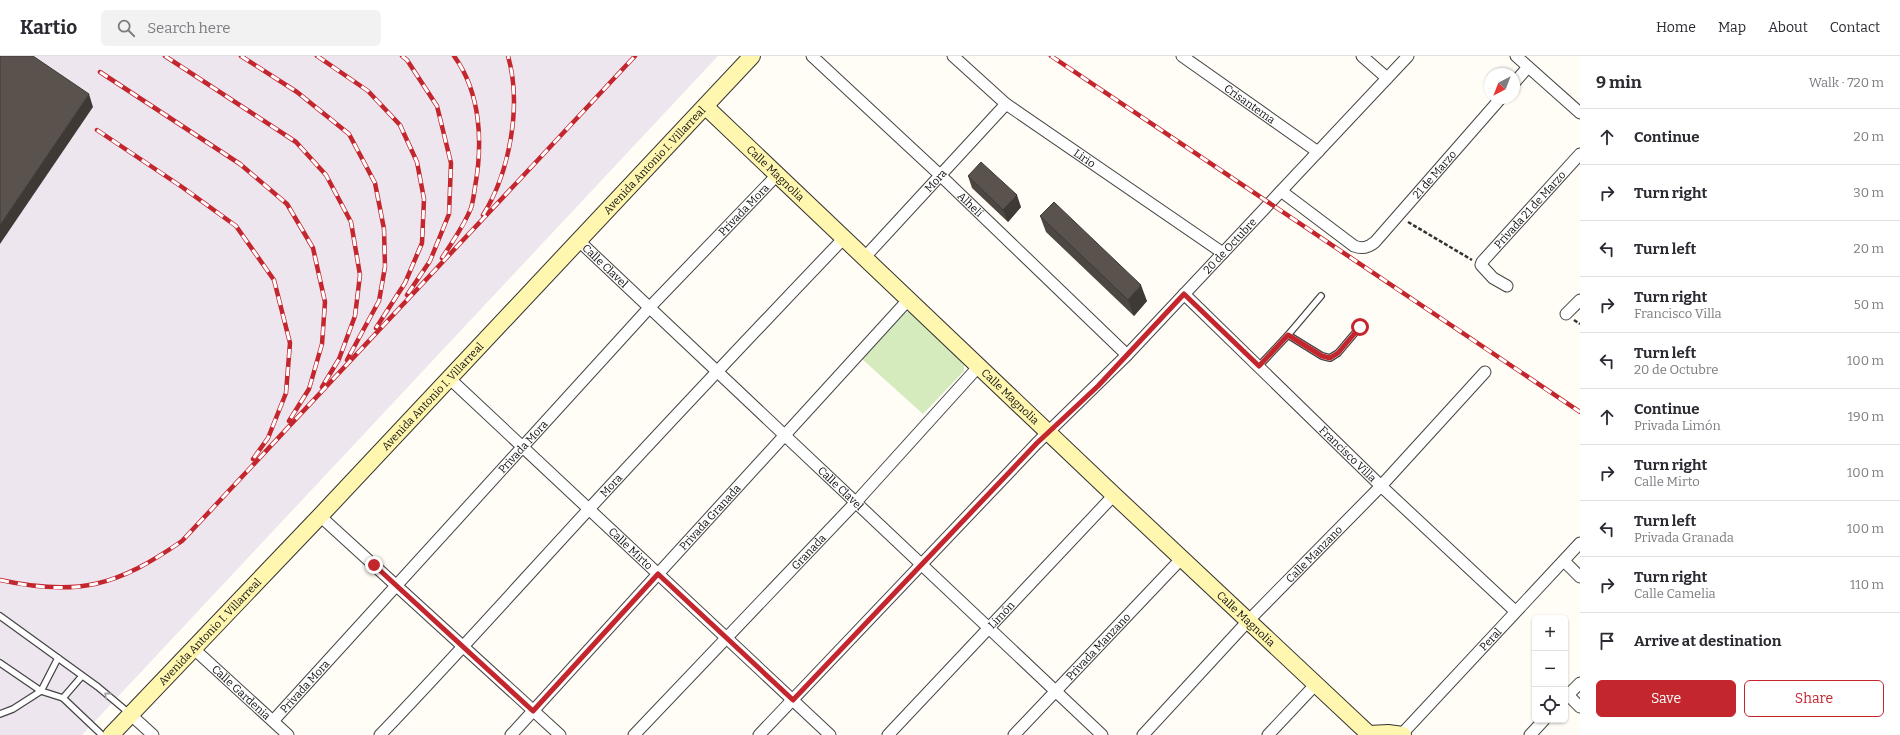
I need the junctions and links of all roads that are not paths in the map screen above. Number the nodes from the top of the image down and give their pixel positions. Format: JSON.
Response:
{"nodes":[{"id":1,"x":752,"y":56,"type":"edge"},
{"id":2,"x":812,"y":56,"type":"edge"},
{"id":3,"x":953,"y":56,"type":"edge"},
{"id":4,"x":1182,"y":56,"type":"edge"},
{"id":5,"x":1362,"y":56,"type":"edge"},
{"id":6,"x":1408,"y":56,"type":"edge"},
{"id":7,"x":1516,"y":56,"type":"edge"},
{"id":8,"x":1528,"y":67,"type":"junction"},
{"id":9,"x":1520,"y":76,"type":"edge"},
{"id":10,"x":1387,"y":78,"type":"junction"},
{"id":11,"x":1006,"y":104,"type":"junction"},
{"id":12,"x":1496,"y":104,"type":"edge"},
{"id":13,"x":706,"y":106,"type":"junction"},
{"id":14,"x":1580,"y":113,"type":"edge"},
{"id":15,"x":1318,"y":152,"type":"junction"},
{"id":16,"x":1580,"y":154,"type":"edge"},
{"id":17,"x":777,"y":175,"type":"junction"},
{"id":18,"x":940,"y":175,"type":"junction"},
{"id":19,"x":1281,"y":191,"type":"junction"},
{"id":20,"x":844,"y":238,"type":"junction"},
{"id":21,"x":580,"y":241,"type":"junction"},
{"id":22,"x":1223,"y":253,"type":"junction"},
{"id":23,"x":865,"y":257,"type":"junction"},
{"id":24,"x":1507,"y":286,"type":"dead end"},
{"id":25,"x":1184,"y":294,"type":"junction"},
{"id":26,"x":1321,"y":296,"type":"dead end"},
{"id":27,"x":909,"y":298,"type":"junction"},
{"id":28,"x":1580,"y":300,"type":"edge"},
{"id":29,"x":649,"y":308,"type":"junction"},
{"id":30,"x":1566,"y":314,"type":"dead end"},
{"id":31,"x":1360,"y":327,"type":"dead end"},
{"id":32,"x":1288,"y":335,"type":"junction"},
{"id":33,"x":1127,"y":355,"type":"junction"},
{"id":34,"x":979,"y":366,"type":"junction"},
{"id":35,"x":1259,"y":366,"type":"junction"},
{"id":36,"x":717,"y":372,"type":"junction"},
{"id":37,"x":1485,"y":372,"type":"dead end"},
{"id":38,"x":449,"y":378,"type":"junction"},
{"id":39,"x":1049,"y":432,"type":"junction"},
{"id":40,"x":784,"y":436,"type":"junction"},
{"id":41,"x":522,"y":447,"type":"junction"},
{"id":42,"x":1381,"y":486,"type":"junction"},
{"id":43,"x":1114,"y":495,"type":"junction"},
{"id":44,"x":856,"y":502,"type":"junction"},
{"id":45,"x":589,"y":509,"type":"junction"},
{"id":46,"x":320,"y":516,"type":"junction"},
{"id":47,"x":1580,"y":543,"type":"edge"},
{"id":48,"x":1182,"y":558,"type":"junction"},
{"id":49,"x":1564,"y":561,"type":"junction"},
{"id":50,"x":923,"y":565,"type":"junction"},
{"id":51,"x":658,"y":574,"type":"junction"},
{"id":52,"x":1580,"y":577,"type":"edge"},
{"id":53,"x":396,"y":585,"type":"junction"},
{"id":54,"x":1515,"y":611,"type":"junction"},
{"id":55,"x":0,"y":616,"type":"edge"},
{"id":56,"x":1248,"y":621,"type":"junction"},
{"id":57,"x":988,"y":628,"type":"junction"},
{"id":58,"x":725,"y":638,"type":"junction"},
{"id":59,"x":464,"y":647,"type":"junction"},
{"id":60,"x":194,"y":649,"type":"junction"},
{"id":61,"x":58,"y":658,"type":"junction"},
{"id":62,"x":0,"y":663,"type":"edge"},
{"id":63,"x":82,"y":676,"type":"junction"},
{"id":64,"x":1580,"y":683,"type":"edge"},
{"id":65,"x":1315,"y":685,"type":"junction"},
{"id":66,"x":41,"y":691,"type":"junction"},
{"id":67,"x":1055,"y":691,"type":"junction"},
{"id":68,"x":1568,"y":695,"type":"edge"},
{"id":69,"x":63,"y":698,"type":"junction"},
{"id":70,"x":1568,"y":698,"type":"edge"},
{"id":71,"x":793,"y":700,"type":"junction"},
{"id":72,"x":1580,"y":707,"type":"edge"},
{"id":73,"x":533,"y":711,"type":"junction"},
{"id":74,"x":0,"y":714,"type":"edge"},
{"id":75,"x":131,"y":715,"type":"junction"},
{"id":76,"x":273,"y":721,"type":"junction"},
{"id":77,"x":1541,"y":723,"type":"edge"},
{"id":78,"x":1370,"y":734,"type":"edge"},
{"id":79,"x":102,"y":735,"type":"edge"},
{"id":80,"x":111,"y":735,"type":"edge"},
{"id":81,"x":153,"y":735,"type":"edge"},
{"id":82,"x":288,"y":735,"type":"edge"},
{"id":83,"x":380,"y":735,"type":"edge"},
{"id":84,"x":510,"y":735,"type":"edge"},
{"id":85,"x":560,"y":735,"type":"edge"},
{"id":86,"x":634,"y":735,"type":"edge"},
{"id":87,"x":759,"y":735,"type":"edge"},
{"id":88,"x":830,"y":735,"type":"edge"},
{"id":89,"x":888,"y":735,"type":"edge"},
{"id":90,"x":1014,"y":735,"type":"edge"},
{"id":91,"x":1102,"y":735,"type":"edge"},
{"id":92,"x":1143,"y":735,"type":"edge"},
{"id":93,"x":1268,"y":735,"type":"edge"},
{"id":94,"x":1402,"y":735,"type":"edge"},
{"id":95,"x":1530,"y":735,"type":"edge"}],
"edges":[{"from":1,"to":13,"type":"street","name":"Avenida Antonio I. Villarreal"},
{"from":2,"to":18,"type":"street","name":"Alhelí"},
{"from":3,"to":11,"type":"street","name":"Lirio"},
{"from":4,"to":15,"type":"street","name":"Crisantema"},
{"from":5,"to":10,"type":"street"},
{"from":6,"to":10,"type":"street","name":"20 de Octubre"},
{"from":7,"to":8,"type":"street"},
{"from":8,"to":9,"type":"street"},
{"from":8,"to":14,"type":"street"},
{"from":10,"to":15,"type":"street","name":"20 de Octubre"},
{"from":11,"to":18,"type":"street","name":"Mora"},
{"from":11,"to":22,"type":"street","name":"Lirio"},
{"from":12,"to":19,"type":"street","name":"21 de Marzo"},
{"from":13,"to":17,"type":"street","name":"Calle Magnolia"},
{"from":13,"to":21,"type":"street","name":"Avenida Antonio I. Villarreal"},
{"from":15,"to":19,"type":"street","name":"20 de Octubre"},
{"from":16,"to":24,"type":"street","name":"Privada 21 de Marzo"},
{"from":17,"to":20,"type":"street","name":"Calle Magnolia"},
{"from":17,"to":29,"type":"street","name":"Privada Mora"},
{"from":18,"to":23,"type":"street","name":"Mora"},
{"from":18,"to":33,"type":"street","name":"Alhelí"},
{"from":19,"to":22,"type":"street","name":"20 de Octubre"},
{"from":20,"to":23,"type":"street","name":"Calle Magnolia"},
{"from":20,"to":36,"type":"street","name":"Mora"},
{"from":21,"to":29,"type":"street","name":"Calle Clavel"},
{"from":21,"to":38,"type":"street","name":"Avenida Antonio I. Villarreal"},
{"from":22,"to":25,"type":"street","name":"20 de Octubre"},
{"from":23,"to":27,"type":"street","name":"Calle Magnolia"},
{"from":25,"to":33,"type":"street","name":"20 de Octubre"},
{"from":25,"to":35,"type":"street","name":"Francisco Villa"},
{"from":26,"to":32,"type":"lane"},
{"from":27,"to":34,"type":"street","name":"Calle Magnolia"},
{"from":27,"to":40,"type":"street","name":"Privada Granada"},
{"from":28,"to":30,"type":"street"},
{"from":29,"to":36,"type":"street","name":"Calle Clavel"},
{"from":29,"to":41,"type":"street","name":"Privada Mora"},
{"from":31,"to":32,"type":"lane"},
{"from":32,"to":35,"type":"lane"},
{"from":33,"to":39,"type":"street","name":"20 de Octubre"},
{"from":34,"to":39,"type":"street","name":"Calle Magnolia"},
{"from":34,"to":44,"type":"street","name":"Granada"},
{"from":35,"to":42,"type":"street","name":"Francisco Villa"},
{"from":36,"to":40,"type":"street","name":"Calle Clavel"},
{"from":36,"to":45,"type":"street","name":"Mora"},
{"from":37,"to":42,"type":"street","name":"Calle Manzano"},
{"from":38,"to":41,"type":"street","name":"Calle Mirto"},
{"from":38,"to":46,"type":"street","name":"Avenida Antonio I. Villarreal"},
{"from":39,"to":43,"type":"street","name":"Calle Magnolia"},
{"from":39,"to":50,"type":"street","name":"20 de Octubre"},
{"from":40,"to":44,"type":"street","name":"Calle Clavel"},
{"from":40,"to":51,"type":"street","name":"Privada Granada"},
{"from":41,"to":45,"type":"street","name":"Calle Mirto"},
{"from":41,"to":53,"type":"street","name":"Privada Mora"},
{"from":42,"to":54,"type":"street","name":"Francisco Villa"},
{"from":42,"to":56,"type":"street","name":"Calle Manzano"},
{"from":43,"to":48,"type":"street","name":"Calle Magnolia"},
{"from":43,"to":57,"type":"street","name":"Limón"},
{"from":44,"to":50,"type":"street","name":"Calle Clavel"},
{"from":44,"to":58,"type":"street","name":"Granada"},
{"from":45,"to":51,"type":"street","name":"Calle Mirto"},
{"from":45,"to":59,"type":"street","name":"Mora"},
{"from":46,"to":53,"type":"street"},
{"from":46,"to":60,"type":"street","name":"Avenida Antonio I. Villarreal"},
{"from":47,"to":49,"type":"street","name":"Peral"},
{"from":48,"to":56,"type":"street","name":"Calle Magnolia"},
{"from":48,"to":67,"type":"street","name":"Privada Manzano"},
{"from":49,"to":52,"type":"street"},
{"from":49,"to":54,"type":"street","name":"Peral"},
{"from":50,"to":57,"type":"street","name":"Calle Clavel"},
{"from":50,"to":71,"type":"street","name":"20 de Octubre"},
{"from":51,"to":58,"type":"street","name":"Calle Mirto"},
{"from":51,"to":73,"type":"street","name":"Privada Granada"},
{"from":53,"to":59,"type":"street"},
{"from":53,"to":76,"type":"street","name":"Privada Mora"},
{"from":54,"to":94,"type":"street","name":"Peral"},
{"from":55,"to":61,"type":"lane"},
{"from":56,"to":65,"type":"street","name":"Calle Magnolia"},
{"from":56,"to":92,"type":"street","name":"Calle Manzano"},
{"from":57,"to":67,"type":"street","name":"Calle Clavel"},
{"from":57,"to":89,"type":"street","name":"Limón"},
{"from":58,"to":71,"type":"street","name":"Calle Mirto"},
{"from":58,"to":86,"type":"street","name":"Granada"},
{"from":59,"to":73,"type":"street"},
{"from":59,"to":83,"type":"street","name":"Mora"},
{"from":60,"to":75,"type":"street","name":"Avenida Antonio I. Villarreal"},
{"from":60,"to":76,"type":"street","name":"Calle Gardenia"},
{"from":61,"to":63,"type":"lane"},
{"from":61,"to":66,"type":"lane"},
{"from":62,"to":66,"type":"lane"},
{"from":63,"to":69,"type":"lane"},
{"from":75,"to":63,"type":"lane","one_way":true},
{"from":64,"to":68,"type":"street"},
{"from":65,"to":78,"type":"street","name":"Calle Magnolia"},
{"from":65,"to":93,"type":"street"},
{"from":66,"to":69,"type":"lane"},
{"from":66,"to":74,"type":"lane"},
{"from":67,"to":90,"type":"street","name":"Privada Manzano"},
{"from":67,"to":91,"type":"street","name":"Calle Clavel"},
{"from":69,"to":79,"type":"lane"},
{"from":70,"to":72,"type":"street"},
{"from":71,"to":87,"type":"street","name":"20 de Octubre"},
{"from":71,"to":88,"type":"street","name":"Calle Mirto"},
{"from":73,"to":84,"type":"street","name":"Privada Granada"},
{"from":73,"to":85,"type":"street"},
{"from":75,"to":80,"type":"street","name":"Avenida Antonio I. Villarreal"},
{"from":75,"to":81,"type":"street"},
{"from":76,"to":82,"type":"street","name":"Calle Gardenia"},
{"from":77,"to":95,"type":"street"},
{"from":78,"to":94,"type":"street","name":"Calle Magnolia"}]}
